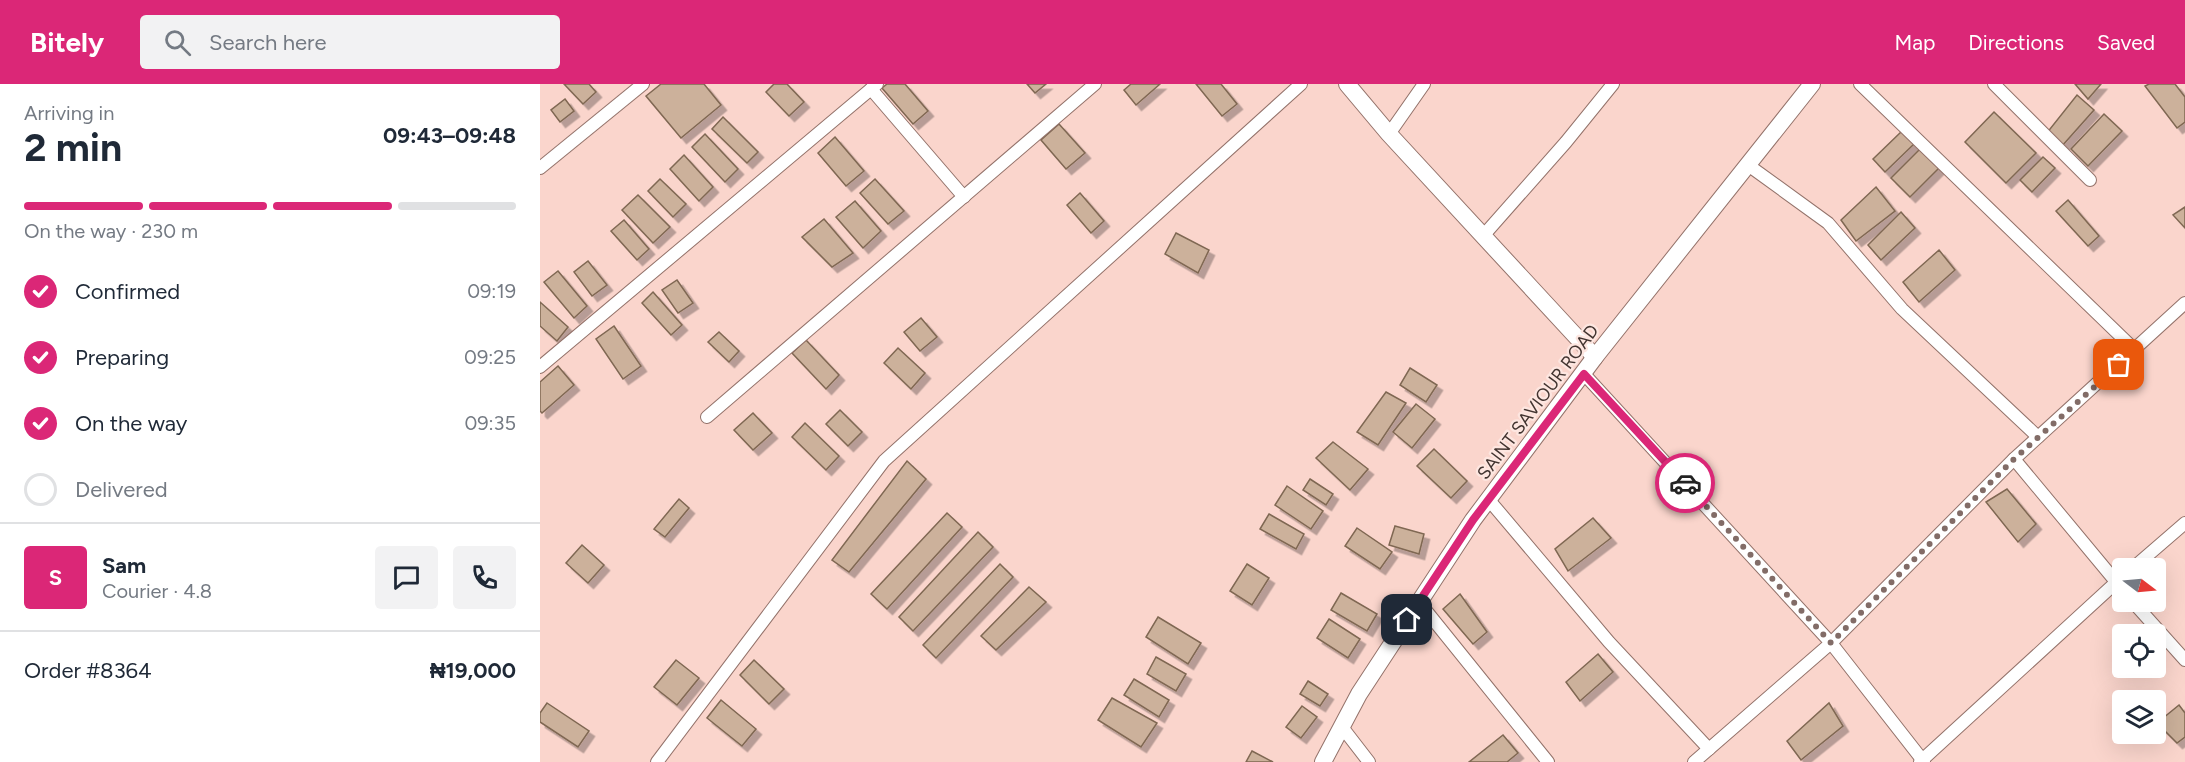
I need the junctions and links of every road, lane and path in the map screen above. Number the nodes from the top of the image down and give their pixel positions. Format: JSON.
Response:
{"nodes":[{"id":1,"x":643,"y":84,"type":"edge"},
{"id":2,"x":1095,"y":84,"type":"edge"},
{"id":3,"x":1301,"y":84,"type":"edge"},
{"id":4,"x":1347,"y":84,"type":"edge"},
{"id":5,"x":1424,"y":84,"type":"edge"},
{"id":6,"x":1613,"y":84,"type":"edge"},
{"id":7,"x":1812,"y":84,"type":"edge"},
{"id":8,"x":1860,"y":84,"type":"edge"},
{"id":9,"x":1994,"y":84,"type":"edge"},
{"id":10,"x":874,"y":86,"type":"edge"},
{"id":11,"x":1389,"y":134,"type":"junction"},
{"id":12,"x":1748,"y":165,"type":"junction"},
{"id":13,"x":540,"y":168,"type":"edge"},
{"id":14,"x":2090,"y":180,"type":"dead end"},
{"id":15,"x":964,"y":197,"type":"junction"},
{"id":16,"x":1483,"y":236,"type":"junction"},
{"id":17,"x":2185,"y":303,"type":"edge"},
{"id":18,"x":2135,"y":350,"type":"junction"},
{"id":19,"x":1595,"y":357,"type":"junction"},
{"id":20,"x":540,"y":367,"type":"edge"},
{"id":21,"x":1584,"y":374,"type":"junction"},
{"id":22,"x":707,"y":417,"type":"dead end"},
{"id":23,"x":2038,"y":437,"type":"junction"},
{"id":24,"x":2014,"y":459,"type":"junction"},
{"id":25,"x":1489,"y":500,"type":"junction"},
{"id":26,"x":2185,"y":523,"type":"edge"},
{"id":27,"x":2145,"y":558,"type":"edge"},
{"id":28,"x":2112,"y":573,"type":"edge"},
{"id":29,"x":2112,"y":591,"type":"edge"},
{"id":30,"x":1419,"y":602,"type":"junction"},
{"id":31,"x":2142,"y":612,"type":"edge"},
{"id":32,"x":1831,"y":643,"type":"junction"},
{"id":33,"x":2185,"y":660,"type":"edge"},
{"id":34,"x":1342,"y":727,"type":"junction"},
{"id":35,"x":1709,"y":749,"type":"junction"},
{"id":36,"x":1922,"y":761,"type":"edge"},
{"id":37,"x":657,"y":762,"type":"edge"},
{"id":38,"x":1323,"y":762,"type":"edge"},
{"id":39,"x":1369,"y":762,"type":"edge"},
{"id":40,"x":1548,"y":762,"type":"edge"},
{"id":41,"x":1694,"y":762,"type":"edge"}],
"edges":[{"from":1,"to":13,"type":"street"},
{"from":2,"to":15,"type":"street"},
{"from":3,"to":37,"type":"street"},
{"from":4,"to":11,"type":"street"},
{"from":5,"to":11,"type":"street"},
{"from":6,"to":16,"type":"street"},
{"from":7,"to":12,"type":"street","name":"SAINT SAVIOUR ROAD"},
{"from":8,"to":18,"type":"street"},
{"from":9,"to":14,"type":"street"},
{"from":10,"to":15,"type":"street"},
{"from":10,"to":20,"type":"street"},
{"from":11,"to":16,"type":"street"},
{"from":12,"to":19,"type":"street","name":"SAINT SAVIOUR ROAD"},
{"from":12,"to":23,"type":"street"},
{"from":15,"to":22,"type":"street"},
{"from":16,"to":19,"type":"street"},
{"from":17,"to":18,"type":"street"},
{"from":18,"to":23,"type":"street"},
{"from":19,"to":21,"type":"street","name":"SAINT SAVIOUR ROAD"},
{"from":21,"to":25,"type":"street","name":"SAINT SAVIOUR ROAD"},
{"from":21,"to":32,"type":"street"},
{"from":23,"to":24,"type":"street"},
{"from":24,"to":28,"type":"street"},
{"from":24,"to":32,"type":"street"},
{"from":25,"to":30,"type":"street","name":"SAINT SAVIOUR ROAD"},
{"from":25,"to":35,"type":"street"},
{"from":26,"to":27,"type":"street"},
{"from":29,"to":36,"type":"street"},
{"from":30,"to":34,"type":"street","name":"SAINT SAVIOUR ROAD"},
{"from":30,"to":40,"type":"street"},
{"from":31,"to":33,"type":"street"},
{"from":32,"to":35,"type":"street"},
{"from":32,"to":36,"type":"street"},
{"from":34,"to":38,"type":"street","name":"SAINT SAVIOUR ROAD"},
{"from":34,"to":39,"type":"street"},
{"from":35,"to":41,"type":"street"}]}
